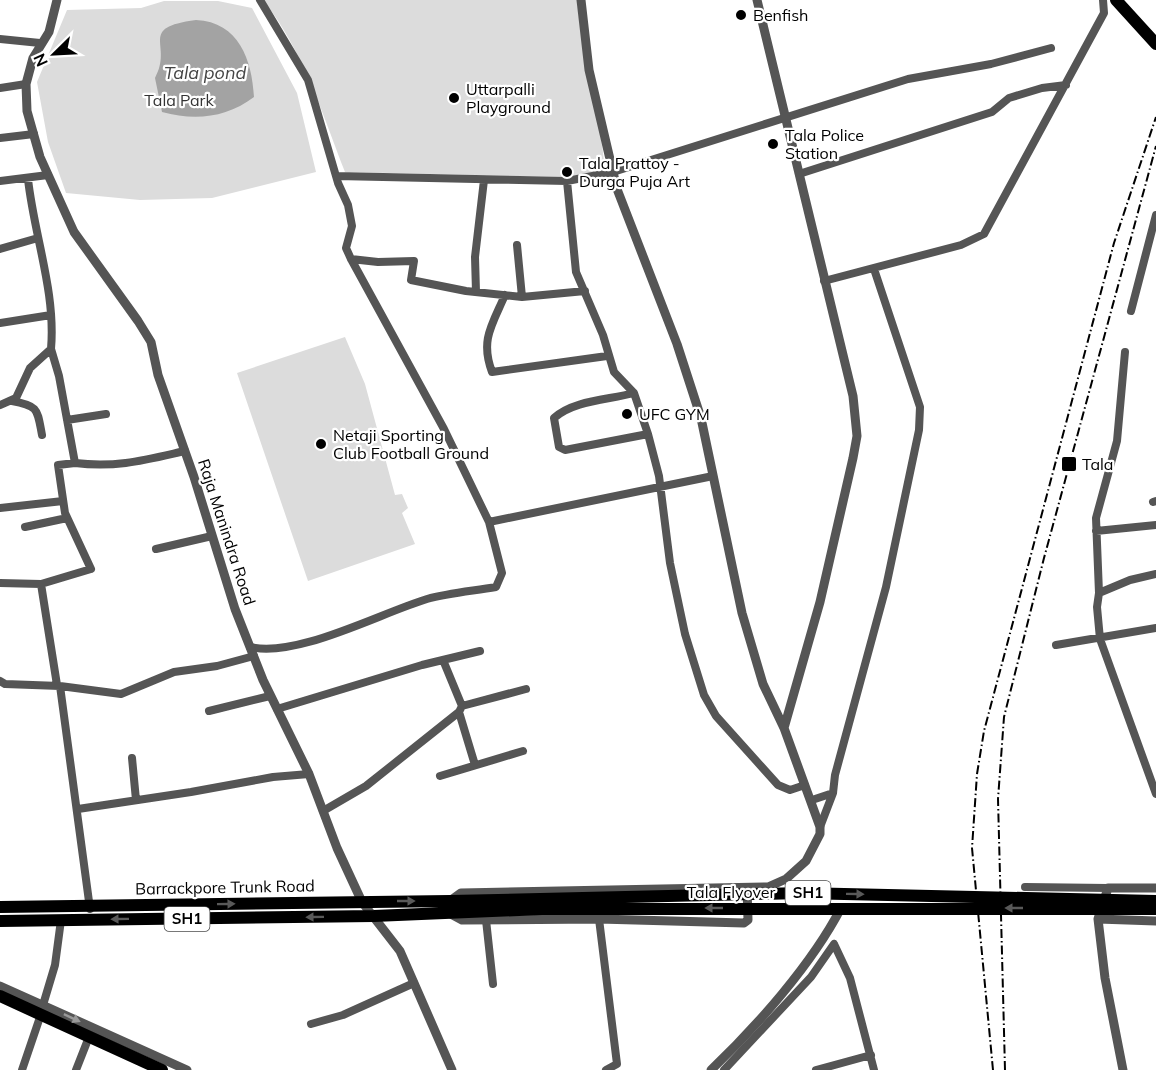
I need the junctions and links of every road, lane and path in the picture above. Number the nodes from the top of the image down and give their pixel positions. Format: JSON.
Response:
{"nodes":[{"id":1,"x":57,"y":0,"type":"edge"},
{"id":2,"x":260,"y":0,"type":"edge"},
{"id":3,"x":581,"y":0,"type":"edge"},
{"id":4,"x":1107,"y":0,"type":"edge"},
{"id":5,"x":1125,"y":0,"type":"edge"},
{"id":6,"x":756,"y":2,"type":"edge"},
{"id":7,"x":1156,"y":33,"type":"edge"},
{"id":8,"x":0,"y":39,"type":"edge"},
{"id":9,"x":40,"y":43,"type":"junction"},
{"id":10,"x":1156,"y":44,"type":"edge"},
{"id":11,"x":1051,"y":48,"type":"dead end"},
{"id":12,"x":26,"y":84,"type":"junction"},
{"id":13,"x":1066,"y":85,"type":"junction"},
{"id":14,"x":0,"y":88,"type":"edge"},
{"id":15,"x":785,"y":119,"type":"junction"},
{"id":16,"x":34,"y":134,"type":"junction"},
{"id":17,"x":0,"y":138,"type":"edge"},
{"id":18,"x":613,"y":172,"type":"junction"},
{"id":19,"x":799,"y":174,"type":"junction"},
{"id":20,"x":48,"y":175,"type":"junction"},
{"id":21,"x":337,"y":176,"type":"junction"},
{"id":22,"x":28,"y":179,"type":"junction"},
{"id":23,"x":484,"y":180,"type":"junction"},
{"id":24,"x":0,"y":181,"type":"edge"},
{"id":25,"x":567,"y":181,"type":"junction"},
{"id":26,"x":1156,"y":215,"type":"edge"},
{"id":27,"x":38,"y":238,"type":"junction"},
{"id":28,"x":517,"y":245,"type":"dead end"},
{"id":29,"x":0,"y":249,"type":"edge"},
{"id":30,"x":351,"y":259,"type":"junction"},
{"id":31,"x":874,"y":269,"type":"junction"},
{"id":32,"x":824,"y":281,"type":"junction"},
{"id":33,"x":585,"y":291,"type":"junction"},
{"id":34,"x":476,"y":292,"type":"junction"},
{"id":35,"x":505,"y":295,"type":"junction"},
{"id":36,"x":522,"y":297,"type":"junction"},
{"id":37,"x":1131,"y":311,"type":"dead end"},
{"id":38,"x":51,"y":315,"type":"junction"},
{"id":39,"x":0,"y":323,"type":"edge"},
{"id":40,"x":51,"y":349,"type":"junction"},
{"id":41,"x":1125,"y":352,"type":"dead end"},
{"id":42,"x":607,"y":356,"type":"junction"},
{"id":43,"x":634,"y":393,"type":"junction"},
{"id":44,"x":12,"y":401,"type":"junction"},
{"id":45,"x":0,"y":405,"type":"edge"},
{"id":46,"x":106,"y":414,"type":"dead end"},
{"id":47,"x":67,"y":420,"type":"junction"},
{"id":48,"x":648,"y":434,"type":"junction"},
{"id":49,"x":42,"y":435,"type":"dead end"},
{"id":50,"x":185,"y":451,"type":"junction"},
{"id":51,"x":75,"y":463,"type":"junction"},
{"id":52,"x":713,"y":476,"type":"junction"},
{"id":53,"x":660,"y":486,"type":"junction"},
{"id":54,"x":63,"y":501,"type":"junction"},
{"id":55,"x":0,"y":508,"type":"edge"},
{"id":56,"x":67,"y":518,"type":"junction"},
{"id":57,"x":489,"y":522,"type":"junction"},
{"id":58,"x":1156,"y":525,"type":"edge"},
{"id":59,"x":25,"y":527,"type":"dead end"},
{"id":60,"x":1096,"y":531,"type":"junction"},
{"id":61,"x":212,"y":536,"type":"junction"},
{"id":62,"x":156,"y":549,"type":"dead end"},
{"id":63,"x":1156,"y":574,"type":"edge"},
{"id":64,"x":0,"y":583,"type":"edge"},
{"id":65,"x":41,"y":584,"type":"junction"},
{"id":66,"x":1099,"y":593,"type":"junction"},
{"id":67,"x":1156,"y":628,"type":"edge"},
{"id":68,"x":1100,"y":639,"type":"junction"},
{"id":69,"x":1056,"y":645,"type":"dead end"},
{"id":70,"x":252,"y":651,"type":"junction"},
{"id":71,"x":480,"y":651,"type":"dead end"},
{"id":72,"x":443,"y":660,"type":"junction"},
{"id":73,"x":0,"y":681,"type":"edge"},
{"id":74,"x":59,"y":685,"type":"junction"},
{"id":75,"x":526,"y":689,"type":"dead end"},
{"id":76,"x":270,"y":696,"type":"junction"},
{"id":77,"x":277,"y":708,"type":"junction"},
{"id":78,"x":460,"y":709,"type":"junction"},
{"id":79,"x":209,"y":711,"type":"dead end"},
{"id":80,"x":784,"y":728,"type":"junction"},
{"id":81,"x":523,"y":751,"type":"dead end"},
{"id":82,"x":132,"y":758,"type":"dead end"},
{"id":83,"x":475,"y":765,"type":"junction"},
{"id":84,"x":309,"y":774,"type":"junction"},
{"id":85,"x":440,"y":776,"type":"dead end"},
{"id":86,"x":805,"y":785,"type":"junction"},
{"id":87,"x":832,"y":793,"type":"junction"},
{"id":88,"x":1156,"y":794,"type":"edge"},
{"id":89,"x":136,"y":800,"type":"junction"},
{"id":90,"x":812,"y":800,"type":"junction"},
{"id":91,"x":78,"y":809,"type":"junction"},
{"id":92,"x":323,"y":811,"type":"junction"},
{"id":93,"x":820,"y":827,"type":"junction"},
{"id":94,"x":1026,"y":887,"type":"dead end"},
{"id":95,"x":747,"y":888,"type":"junction"},
{"id":96,"x":1108,"y":888,"type":"junction"},
{"id":97,"x":1156,"y":888,"type":"edge"},
{"id":98,"x":1156,"y":901,"type":"edge"},
{"id":99,"x":362,"y":902,"type":"junction"},
{"id":100,"x":0,"y":906,"type":"edge"},
{"id":101,"x":90,"y":906,"type":"junction"},
{"id":102,"x":456,"y":907,"type":"junction"},
{"id":103,"x":841,"y":908,"type":"junction"},
{"id":104,"x":1156,"y":909,"type":"edge"},
{"id":105,"x":374,"y":916,"type":"junction"},
{"id":106,"x":599,"y":919,"type":"junction"},
{"id":107,"x":1098,"y":919,"type":"junction"},
{"id":108,"x":61,"y":920,"type":"junction"},
{"id":109,"x":90,"y":920,"type":"junction"},
{"id":110,"x":486,"y":920,"type":"junction"},
{"id":111,"x":0,"y":921,"type":"edge"},
{"id":112,"x":1156,"y":921,"type":"edge"},
{"id":113,"x":414,"y":983,"type":"junction"},
{"id":114,"x":493,"y":984,"type":"dead end"},
{"id":115,"x":0,"y":986,"type":"edge"},
{"id":116,"x":0,"y":996,"type":"edge"},
{"id":117,"x":0,"y":1002,"type":"edge"},
{"id":118,"x":43,"y":1005,"type":"junction"},
{"id":119,"x":39,"y":1020,"type":"junction"},
{"id":120,"x":311,"y":1024,"type":"dead end"},
{"id":121,"x":87,"y":1042,"type":"junction"},
{"id":122,"x":871,"y":1055,"type":"junction"},
{"id":123,"x":22,"y":1070,"type":"edge"},
{"id":124,"x":76,"y":1070,"type":"edge"},
{"id":125,"x":148,"y":1070,"type":"edge"},
{"id":126,"x":162,"y":1070,"type":"edge"},
{"id":127,"x":187,"y":1070,"type":"edge"},
{"id":128,"x":452,"y":1070,"type":"edge"},
{"id":129,"x":606,"y":1070,"type":"edge"},
{"id":130,"x":711,"y":1070,"type":"edge"},
{"id":131,"x":724,"y":1070,"type":"edge"},
{"id":132,"x":816,"y":1070,"type":"edge"},
{"id":133,"x":874,"y":1070,"type":"edge"},
{"id":134,"x":1123,"y":1070,"type":"edge"}],
"edges":[{"from":1,"to":9,"type":"street","name":"Raja Manindra Road"},
{"from":2,"to":21,"type":"street"},
{"from":3,"to":18,"type":"street"},
{"from":4,"to":10,"type":"main road"},
{"from":4,"to":13,"type":"street"},
{"from":5,"to":7,"type":"main road"},
{"from":6,"to":15,"type":"street"},
{"from":8,"to":9,"type":"street"},
{"from":9,"to":12,"type":"street","name":"Raja Manindra Road"},
{"from":11,"to":15,"type":"street"},
{"from":12,"to":14,"type":"street"},
{"from":12,"to":16,"type":"street","name":"Raja Manindra Road"},
{"from":13,"to":19,"type":"street"},
{"from":13,"to":31,"type":"street"},
{"from":15,"to":18,"type":"street"},
{"from":15,"to":19,"type":"street"},
{"from":16,"to":17,"type":"street"},
{"from":16,"to":20,"type":"street","name":"Raja Manindra Road"},
{"from":18,"to":25,"type":"street"},
{"from":18,"to":52,"type":"street"},
{"from":19,"to":32,"type":"street"},
{"from":20,"to":22,"type":"street"},
{"from":20,"to":50,"type":"street","name":"Raja Manindra Road"},
{"from":21,"to":23,"type":"street"},
{"from":21,"to":30,"type":"street"},
{"from":22,"to":24,"type":"street"},
{"from":22,"to":27,"type":"street"},
{"from":23,"to":25,"type":"street"},
{"from":23,"to":34,"type":"street"},
{"from":25,"to":33,"type":"street"},
{"from":26,"to":37,"type":"street"},
{"from":27,"to":29,"type":"street"},
{"from":27,"to":38,"type":"street"},
{"from":28,"to":36,"type":"street"},
{"from":30,"to":34,"type":"street"},
{"from":30,"to":57,"type":"street"},
{"from":31,"to":32,"type":"street"},
{"from":31,"to":87,"type":"street"},
{"from":32,"to":80,"type":"street"},
{"from":33,"to":36,"type":"street"},
{"from":33,"to":42,"type":"street"},
{"from":34,"to":35,"type":"street"},
{"from":35,"to":36,"type":"street"},
{"from":35,"to":42,"type":"street"},
{"from":38,"to":39,"type":"street"},
{"from":38,"to":40,"type":"street"},
{"from":40,"to":44,"type":"street"},
{"from":40,"to":47,"type":"street"},
{"from":41,"to":60,"type":"street"},
{"from":42,"to":43,"type":"street"},
{"from":43,"to":48,"type":"street"},
{"from":43,"to":48,"type":"street"},
{"from":44,"to":45,"type":"street"},
{"from":44,"to":49,"type":"street"},
{"from":46,"to":47,"type":"street"},
{"from":47,"to":51,"type":"street"},
{"from":48,"to":53,"type":"street"},
{"from":50,"to":51,"type":"street"},
{"from":50,"to":61,"type":"street","name":"Raja Manindra Road"},
{"from":51,"to":54,"type":"street"},
{"from":52,"to":53,"type":"street"},
{"from":52,"to":80,"type":"street"},
{"from":53,"to":57,"type":"street"},
{"from":53,"to":86,"type":"street"},
{"from":54,"to":55,"type":"street"},
{"from":54,"to":56,"type":"street"},
{"from":56,"to":59,"type":"street"},
{"from":56,"to":65,"type":"street"},
{"from":57,"to":70,"type":"street"},
{"from":58,"to":60,"type":"street"},
{"from":60,"to":66,"type":"street"},
{"from":61,"to":62,"type":"street"},
{"from":61,"to":70,"type":"street","name":"Raja Manindra Road"},
{"from":63,"to":66,"type":"street"},
{"from":64,"to":65,"type":"street"},
{"from":65,"to":74,"type":"street"},
{"from":66,"to":68,"type":"street"},
{"from":67,"to":68,"type":"street"},
{"from":68,"to":69,"type":"street"},
{"from":68,"to":88,"type":"street"},
{"from":70,"to":74,"type":"street"},
{"from":70,"to":76,"type":"street","name":"Raja Manindra Road"},
{"from":71,"to":72,"type":"street"},
{"from":72,"to":77,"type":"street"},
{"from":72,"to":78,"type":"street"},
{"from":73,"to":74,"type":"street"},
{"from":74,"to":91,"type":"street"},
{"from":75,"to":78,"type":"street"},
{"from":76,"to":77,"type":"street","name":"Raja Manindra Road"},
{"from":76,"to":79,"type":"street"},
{"from":77,"to":84,"type":"street","name":"Raja Manindra Road"},
{"from":78,"to":83,"type":"street"},
{"from":78,"to":92,"type":"street"},
{"from":80,"to":86,"type":"street"},
{"from":81,"to":83,"type":"street"},
{"from":82,"to":89,"type":"street"},
{"from":83,"to":85,"type":"street"},
{"from":84,"to":89,"type":"street"},
{"from":84,"to":92,"type":"street","name":"Raja Manindra Road"},
{"from":86,"to":90,"type":"street"},
{"from":87,"to":90,"type":"street"},
{"from":87,"to":93,"type":"street"},
{"from":89,"to":91,"type":"street"},
{"from":90,"to":93,"type":"street"},
{"from":91,"to":101,"type":"street"},
{"from":92,"to":99,"type":"street","name":"Raja Manindra Road"},
{"from":93,"to":95,"type":"street"},
{"from":94,"to":96,"type":"street"},
{"from":95,"to":102,"type":"street"},
{"from":95,"to":106,"type":"street"},
{"from":96,"to":97,"type":"street"},
{"from":96,"to":107,"type":"street"},
{"from":102,"to":98,"type":"main road","name":"Tala Flyover","number":"SH1","one_way":true},
{"from":101,"to":99,"type":"main road","name":"Barrackpore Trunk Road","number":"SH1","one_way":true},
{"from":99,"to":102,"type":"main road","name":"Barrackpore Trunk Road","number":"SH1","one_way":true},
{"from":99,"to":105,"type":"street","name":"Raja Manindra Road"},
{"from":100,"to":101,"type":"main road","name":"Barrackpore Trunk Road","number":"SH1"},
{"from":101,"to":109,"type":"street"},
{"from":103,"to":102,"type":"main road","name":"Tala Flyover","one_way":true},
{"from":102,"to":105,"type":"main road","name":"Barrackpore Trunk Road","number":"SH1"},
{"from":102,"to":110,"type":"street"},
{"from":104,"to":103,"type":"main road","name":"Tala Flyover","one_way":true},
{"from":103,"to":130,"type":"street"},
{"from":105,"to":109,"type":"main road","name":"Barrackpore Trunk Road","number":"SH1","one_way":true},
{"from":105,"to":113,"type":"street","name":"Raja Manindra Road"},
{"from":106,"to":110,"type":"street"},
{"from":106,"to":129,"type":"street"},
{"from":107,"to":112,"type":"street"},
{"from":107,"to":134,"type":"street"},
{"from":108,"to":109,"type":"main road","name":"Barrackpore Trunk Road","number":"SH1"},
{"from":108,"to":111,"type":"main road","name":"Barrackpore Trunk Road","number":"SH1"},
{"from":108,"to":118,"type":"street"},
{"from":110,"to":114,"type":"street"},
{"from":113,"to":120,"type":"street"},
{"from":113,"to":128,"type":"street","name":"Raja Manindra Road"},
{"from":115,"to":118,"type":"street"},
{"from":116,"to":126,"type":"main road"},
{"from":117,"to":119,"type":"street"},
{"from":118,"to":127,"type":"street","one_way":true},
{"from":119,"to":121,"type":"street"},
{"from":119,"to":123,"type":"street"},
{"from":121,"to":124,"type":"street"},
{"from":121,"to":125,"type":"street"},
{"from":122,"to":131,"type":"street"},
{"from":122,"to":132,"type":"street"},
{"from":122,"to":133,"type":"street"}]}
